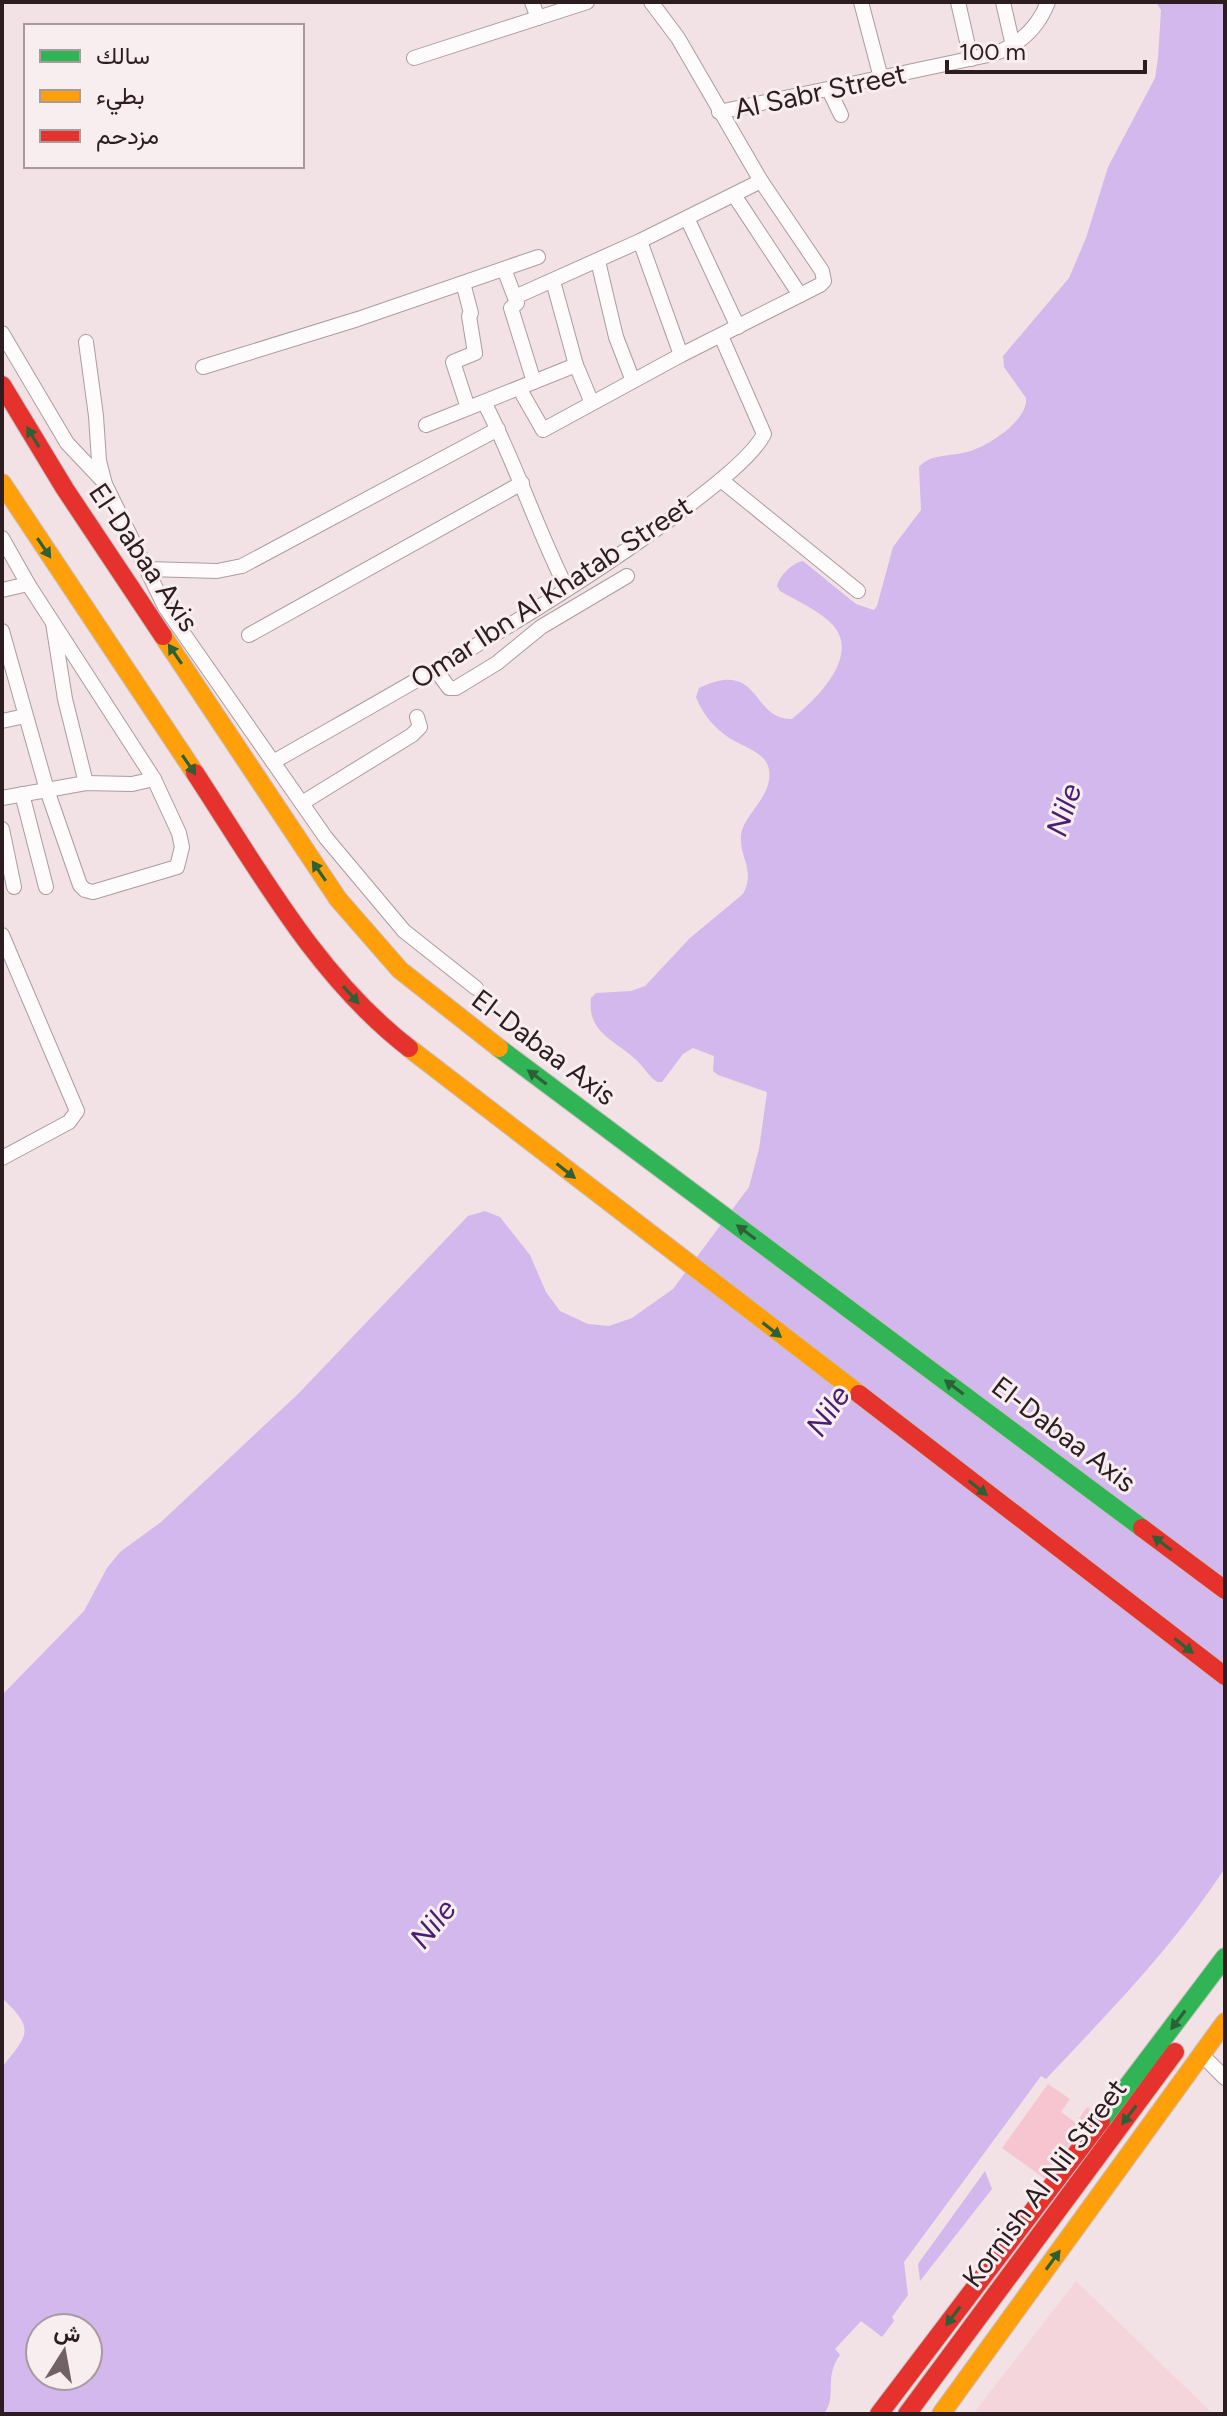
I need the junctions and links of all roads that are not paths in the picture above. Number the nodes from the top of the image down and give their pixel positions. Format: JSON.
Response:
{"nodes":[{"id":1,"x":532,"y":2,"type":"edge"},
{"id":2,"x":587,"y":2,"type":"edge"},
{"id":3,"x":651,"y":2,"type":"edge"},
{"id":4,"x":861,"y":2,"type":"edge"},
{"id":5,"x":958,"y":2,"type":"edge"},
{"id":6,"x":1003,"y":2,"type":"edge"},
{"id":7,"x":1048,"y":2,"type":"edge"},
{"id":8,"x":538,"y":18,"type":"junction"},
{"id":9,"x":1013,"y":46,"type":"junction"},
{"id":10,"x":414,"y":58,"type":"dead end"},
{"id":11,"x":971,"y":59,"type":"junction"},
{"id":12,"x":881,"y":78,"type":"junction"},
{"id":13,"x":829,"y":90,"type":"junction"},
{"id":14,"x":719,"y":112,"type":"junction"},
{"id":15,"x":841,"y":115,"type":"dead end"},
{"id":16,"x":761,"y":181,"type":"junction"},
{"id":17,"x":734,"y":195,"type":"junction"},
{"id":18,"x":687,"y":218,"type":"junction"},
{"id":19,"x":640,"y":241,"type":"junction"},
{"id":20,"x":538,"y":257,"type":"dead end"},
{"id":21,"x":598,"y":261,"type":"junction"},
{"id":22,"x":504,"y":269,"type":"junction"},
{"id":23,"x":553,"y":281,"type":"junction"},
{"id":24,"x":463,"y":283,"type":"junction"},
{"id":25,"x":800,"y":295,"type":"junction"},
{"id":26,"x":515,"y":297,"type":"junction"},
{"id":27,"x":738,"y":327,"type":"junction"},
{"id":28,"x":2,"y":333,"type":"edge"},
{"id":29,"x":721,"y":336,"type":"junction"},
{"id":30,"x":86,"y":342,"type":"dead end"},
{"id":31,"x":681,"y":355,"type":"junction"},
{"id":32,"x":576,"y":365,"type":"junction"},
{"id":33,"x":203,"y":367,"type":"dead end"},
{"id":34,"x":633,"y":381,"type":"junction"},
{"id":35,"x":534,"y":382,"type":"junction"},
{"id":36,"x":2,"y":385,"type":"edge"},
{"id":37,"x":519,"y":388,"type":"junction"},
{"id":38,"x":484,"y":402,"type":"junction"},
{"id":39,"x":592,"y":403,"type":"junction"},
{"id":40,"x":468,"y":408,"type":"junction"},
{"id":41,"x":426,"y":425,"type":"dead end"},
{"id":42,"x":498,"y":429,"type":"junction"},
{"id":43,"x":721,"y":480,"type":"junction"},
{"id":44,"x":2,"y":483,"type":"edge"},
{"id":45,"x":522,"y":483,"type":"junction"},
{"id":46,"x":105,"y":484,"type":"junction"},
{"id":47,"x":2,"y":538,"type":"edge"},
{"id":48,"x":147,"y":569,"type":"junction"},
{"id":49,"x":627,"y":576,"type":"dead end"},
{"id":50,"x":28,"y":584,"type":"junction"},
{"id":51,"x":567,"y":589,"type":"junction"},
{"id":52,"x":2,"y":590,"type":"edge"},
{"id":53,"x":858,"y":591,"type":"dead end"},
{"id":54,"x":52,"y":619,"type":"junction"},
{"id":55,"x":2,"y":631,"type":"edge"},
{"id":56,"x":249,"y":635,"type":"dead end"},
{"id":57,"x":436,"y":670,"type":"junction"},
{"id":58,"x":25,"y":716,"type":"junction"},
{"id":59,"x":417,"y":717,"type":"dead end"},
{"id":60,"x":2,"y":721,"type":"edge"},
{"id":61,"x":273,"y":762,"type":"junction"},
{"id":62,"x":154,"y":779,"type":"junction"},
{"id":63,"x":86,"y":783,"type":"junction"},
{"id":64,"x":47,"y":790,"type":"junction"},
{"id":65,"x":22,"y":794,"type":"junction"},
{"id":66,"x":2,"y":798,"type":"edge"},
{"id":67,"x":302,"y":803,"type":"junction"},
{"id":68,"x":2,"y":829,"type":"edge"},
{"id":69,"x":14,"y":887,"type":"dead end"},
{"id":70,"x":46,"y":887,"type":"dead end"},
{"id":71,"x":2,"y":935,"type":"edge"},
{"id":72,"x":18,"y":968,"type":"junction"},
{"id":73,"x":2,"y":973,"type":"edge"},
{"id":74,"x":476,"y":988,"type":"dead end"},
{"id":75,"x":2,"y":1158,"type":"edge"},
{"id":76,"x":1225,"y":1590,"type":"edge"},
{"id":77,"x":1225,"y":1676,"type":"edge"},
{"id":78,"x":1225,"y":1957,"type":"edge"},
{"id":79,"x":1225,"y":1985,"type":"edge"},
{"id":80,"x":1225,"y":2022,"type":"edge"},
{"id":81,"x":1202,"y":2055,"type":"junction"},
{"id":82,"x":1225,"y":2078,"type":"edge"},
{"id":83,"x":879,"y":2414,"type":"edge"},
{"id":84,"x":907,"y":2414,"type":"edge"},
{"id":85,"x":941,"y":2414,"type":"edge"}],
"edges":[{"from":1,"to":8,"type":"street"},
{"from":2,"to":8,"type":"street"},
{"from":3,"to":14,"type":"street"},
{"from":4,"to":12,"type":"street"},
{"from":5,"to":11,"type":"street"},
{"from":6,"to":9,"type":"street"},
{"from":7,"to":9,"type":"street"},
{"from":8,"to":10,"type":"street"},
{"from":9,"to":11,"type":"street","name":"Al Sabr Street"},
{"from":11,"to":12,"type":"street","name":"Al Sabr Street"},
{"from":12,"to":13,"type":"street","name":"Al Sabr Street"},
{"from":13,"to":14,"type":"street","name":"Al Sabr Street"},
{"from":13,"to":15,"type":"street"},
{"from":14,"to":16,"type":"street"},
{"from":16,"to":17,"type":"street"},
{"from":16,"to":25,"type":"street"},
{"from":17,"to":18,"type":"street"},
{"from":17,"to":25,"type":"street"},
{"from":18,"to":19,"type":"street"},
{"from":18,"to":27,"type":"street"},
{"from":19,"to":21,"type":"street"},
{"from":19,"to":31,"type":"street"},
{"from":20,"to":22,"type":"street"},
{"from":21,"to":23,"type":"street"},
{"from":21,"to":34,"type":"street"},
{"from":22,"to":24,"type":"street"},
{"from":22,"to":26,"type":"street"},
{"from":23,"to":26,"type":"street"},
{"from":23,"to":32,"type":"street"},
{"from":24,"to":33,"type":"street"},
{"from":24,"to":40,"type":"street"},
{"from":25,"to":27,"type":"street"},
{"from":26,"to":35,"type":"street"},
{"from":27,"to":29,"type":"street"},
{"from":28,"to":46,"type":"street"},
{"from":29,"to":31,"type":"street"},
{"from":29,"to":43,"type":"street","name":"Omar Ibn Al Khatab Street"},
{"from":30,"to":46,"type":"street"},
{"from":31,"to":34,"type":"street"},
{"from":32,"to":35,"type":"street"},
{"from":32,"to":39,"type":"street"},
{"from":34,"to":39,"type":"street"},
{"from":35,"to":37,"type":"street"},
{"from":76,"to":36,"type":"highway","name":"El-Dabaa Axis","one_way":true},
{"from":37,"to":38,"type":"street"},
{"from":37,"to":39,"type":"street"},
{"from":38,"to":40,"type":"street"},
{"from":38,"to":42,"type":"street"},
{"from":40,"to":41,"type":"street"},
{"from":42,"to":45,"type":"street"},
{"from":42,"to":48,"type":"street"},
{"from":43,"to":51,"type":"street","name":"Omar Ibn Al Khatab Street"},
{"from":43,"to":53,"type":"street"},
{"from":44,"to":77,"type":"highway","one_way":true},
{"from":45,"to":51,"type":"street"},
{"from":45,"to":56,"type":"street"},
{"from":46,"to":48,"type":"street"},
{"from":47,"to":50,"type":"street"},
{"from":48,"to":61,"type":"street"},
{"from":49,"to":57,"type":"street"},
{"from":50,"to":52,"type":"street"},
{"from":50,"to":54,"type":"street"},
{"from":51,"to":57,"type":"street","name":"Omar Ibn Al Khatab Street"},
{"from":54,"to":62,"type":"street"},
{"from":54,"to":63,"type":"street"},
{"from":55,"to":58,"type":"street"},
{"from":57,"to":61,"type":"street","name":"Omar Ibn Al Khatab Street"},
{"from":58,"to":60,"type":"street"},
{"from":58,"to":64,"type":"street"},
{"from":59,"to":67,"type":"street"},
{"from":61,"to":67,"type":"street"},
{"from":62,"to":63,"type":"street"},
{"from":62,"to":64,"type":"street"},
{"from":63,"to":64,"type":"street"},
{"from":64,"to":65,"type":"street"},
{"from":65,"to":66,"type":"street"},
{"from":65,"to":70,"type":"street"},
{"from":67,"to":74,"type":"street"},
{"from":68,"to":69,"type":"street"},
{"from":71,"to":72,"type":"street"},
{"from":72,"to":73,"type":"street"},
{"from":72,"to":75,"type":"street"},
{"from":78,"to":83,"type":"highway","one_way":true},
{"from":79,"to":84,"type":"highway","name":"Kornish Al Nil Street","one_way":true},
{"from":80,"to":81,"type":"highway","name":"Kornish Al Nil Street"},
{"from":81,"to":82,"type":"street"},
{"from":85,"to":81,"type":"highway","name":"Kornish Al Nil Street","one_way":true}]}
